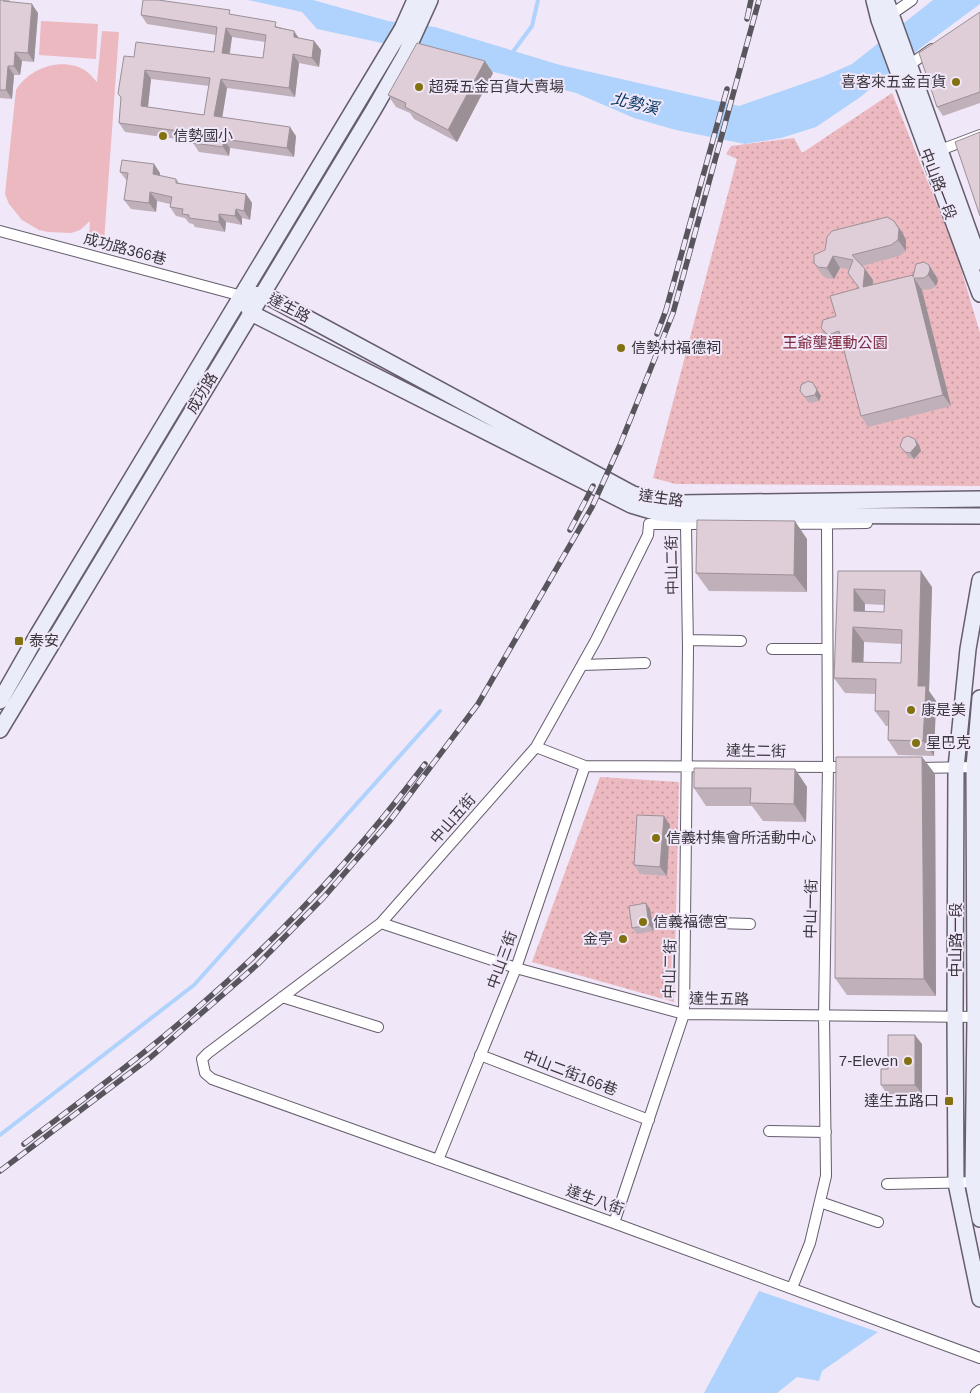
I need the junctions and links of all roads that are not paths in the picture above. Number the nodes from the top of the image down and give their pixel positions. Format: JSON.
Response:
{"nodes":[{"id":1,"x":874,"y":0,"type":"edge"},
{"id":2,"x":912,"y":0,"type":"edge"},
{"id":3,"x":420,"y":5,"type":"edge"},
{"id":4,"x":886,"y":11,"type":"edge"},
{"id":5,"x":943,"y":41,"type":"edge"},
{"id":6,"x":904,"y":69,"type":"junction"},
{"id":7,"x":980,"y":135,"type":"edge"},
{"id":8,"x":934,"y":152,"type":"junction"},
{"id":9,"x":0,"y":231,"type":"edge"},
{"id":10,"x":980,"y":262,"type":"edge"},
{"id":11,"x":264,"y":294,"type":"junction"},
{"id":12,"x":980,"y":294,"type":"edge"},
{"id":13,"x":242,"y":296,"type":"junction"},
{"id":14,"x":251,"y":313,"type":"junction"},
{"id":15,"x":137,"y":486,"type":"junction"},
{"id":16,"x":980,"y":499,"type":"edge"},
{"id":17,"x":903,"y":515,"type":"junction"},
{"id":18,"x":980,"y":516,"type":"edge"},
{"id":19,"x":649,"y":524,"type":"joint"},
{"id":20,"x":826,"y":524,"type":"junction"},
{"id":21,"x":686,"y":525,"type":"junction"},
{"id":22,"x":980,"y":580,"type":"edge"},
{"id":23,"x":688,"y":640,"type":"junction"},
{"id":24,"x":741,"y":641,"type":"dead end"},
{"id":25,"x":772,"y":649,"type":"dead end"},
{"id":26,"x":827,"y":649,"type":"junction"},
{"id":27,"x":645,"y":663,"type":"dead end"},
{"id":28,"x":582,"y":665,"type":"junction"},
{"id":29,"x":980,"y":698,"type":"edge"},
{"id":30,"x":0,"y":701,"type":"edge"},
{"id":31,"x":0,"y":730,"type":"edge"},
{"id":32,"x":536,"y":747,"type":"junction"},
{"id":33,"x":686,"y":765,"type":"junction"},
{"id":34,"x":585,"y":766,"type":"junction"},
{"id":35,"x":828,"y":767,"type":"junction"},
{"id":36,"x":857,"y":767,"type":"edge"},
{"id":37,"x":977,"y":767,"type":"edge"},
{"id":38,"x":907,"y":768,"type":"edge"},
{"id":39,"x":956,"y":768,"type":"junction"},
{"id":40,"x":685,"y":922,"type":"junction"},
{"id":41,"x":381,"y":923,"type":"junction"},
{"id":42,"x":750,"y":924,"type":"dead end"},
{"id":43,"x":516,"y":968,"type":"junction"},
{"id":44,"x":282,"y":997,"type":"junction"},
{"id":45,"x":684,"y":1014,"type":"junction"},
{"id":46,"x":824,"y":1015,"type":"junction"},
{"id":47,"x":956,"y":1015,"type":"junction"},
{"id":48,"x":978,"y":1017,"type":"edge"},
{"id":49,"x":378,"y":1027,"type":"dead end"},
{"id":50,"x":480,"y":1055,"type":"junction"},
{"id":51,"x":203,"y":1068,"type":"joint"},
{"id":52,"x":649,"y":1120,"type":"junction"},
{"id":53,"x":769,"y":1131,"type":"dead end"},
{"id":54,"x":826,"y":1132,"type":"junction"},
{"id":55,"x":438,"y":1160,"type":"junction"},
{"id":56,"x":976,"y":1182,"type":"edge"},
{"id":57,"x":956,"y":1183,"type":"junction"},
{"id":58,"x":886,"y":1184,"type":"dead end"},
{"id":59,"x":820,"y":1202,"type":"junction"},
{"id":60,"x":980,"y":1219,"type":"edge"},
{"id":61,"x":878,"y":1222,"type":"dead end"},
{"id":62,"x":614,"y":1223,"type":"junction"},
{"id":63,"x":792,"y":1288,"type":"junction"},
{"id":64,"x":980,"y":1300,"type":"edge"},
{"id":65,"x":980,"y":1358,"type":"edge"},
{"id":66,"x":980,"y":1390,"type":"edge"},
{"id":67,"x":976,"y":1393,"type":"edge"}],
"edges":[{"from":1,"to":4,"type":"street","name":"中山路一段"},
{"from":2,"to":4,"type":"street"},
{"from":3,"to":11,"type":"street","name":"成功路"},
{"from":3,"to":13,"type":"street","name":"成功路"},
{"from":4,"to":6,"type":"street","name":"中山路一段"},
{"from":5,"to":6,"type":"street"},
{"from":6,"to":8,"type":"street","name":"中山路一段"},
{"from":7,"to":8,"type":"street"},
{"from":8,"to":10,"type":"street","name":"中山路一段"},
{"from":8,"to":12,"type":"street","name":"中山路一段"},
{"from":9,"to":13,"type":"street","name":"成功路366巷"},
{"from":11,"to":13,"type":"street","name":"達生路"},
{"from":11,"to":14,"type":"street","name":"成功路"},
{"from":11,"to":16,"type":"street","name":"達生路"},
{"from":13,"to":14,"type":"street","name":"達生路"},
{"from":13,"to":15,"type":"street","name":"成功路"},
{"from":14,"to":15,"type":"street","name":"成功路"},
{"from":14,"to":17,"type":"street","name":"達生路"},
{"from":15,"to":30,"type":"street","name":"成功路"},
{"from":15,"to":31,"type":"street","name":"成功路"},
{"from":17,"to":18,"type":"street","name":"達生路"},
{"from":17,"to":20,"type":"street","name":"達生路"},
{"from":19,"to":21,"type":"street","name":"達生路"},
{"from":19,"to":28,"type":"street","name":"中山五街"},
{"from":20,"to":21,"type":"street","name":"達生路"},
{"from":20,"to":26,"type":"street","name":"中山一街"},
{"from":21,"to":23,"type":"street","name":"中山二街"},
{"from":22,"to":39,"type":"street","name":"中山路一段"},
{"from":23,"to":24,"type":"street"},
{"from":23,"to":33,"type":"street","name":"中山二街"},
{"from":25,"to":26,"type":"street"},
{"from":26,"to":35,"type":"street","name":"中山一街"},
{"from":27,"to":28,"type":"street"},
{"from":28,"to":32,"type":"street","name":"中山五街"},
{"from":29,"to":37,"type":"street","name":"中山路一段"},
{"from":32,"to":34,"type":"street","name":"達生二街"},
{"from":32,"to":41,"type":"street","name":"中山五街"},
{"from":33,"to":34,"type":"street","name":"達生二街"},
{"from":33,"to":35,"type":"street","name":"達生二街"},
{"from":33,"to":40,"type":"street","name":"中山二街"},
{"from":34,"to":43,"type":"street","name":"中山三街"},
{"from":35,"to":36,"type":"street","name":"達生二街"},
{"from":35,"to":46,"type":"street","name":"中山一街"},
{"from":37,"to":39,"type":"street"},
{"from":37,"to":48,"type":"street","name":"中山路一段"},
{"from":38,"to":39,"type":"street"},
{"from":39,"to":47,"type":"street","name":"中山路一段"},
{"from":40,"to":42,"type":"street"},
{"from":40,"to":45,"type":"street","name":"中山二街"},
{"from":41,"to":43,"type":"street","name":"達生五路"},
{"from":41,"to":44,"type":"street","name":"中山五街"},
{"from":43,"to":45,"type":"street","name":"達生五路"},
{"from":43,"to":50,"type":"street","name":"中山三街"},
{"from":44,"to":49,"type":"street"},
{"from":44,"to":51,"type":"street","name":"中山五街"},
{"from":45,"to":46,"type":"street","name":"達生五路"},
{"from":45,"to":52,"type":"street","name":"中山二街"},
{"from":46,"to":47,"type":"street","name":"達生五路"},
{"from":46,"to":54,"type":"street","name":"中山一街"},
{"from":47,"to":48,"type":"street","name":"達生五路"},
{"from":47,"to":57,"type":"street","name":"中山路一段"},
{"from":48,"to":56,"type":"street","name":"中山路一段"},
{"from":50,"to":52,"type":"street","name":"中山二街166巷"},
{"from":50,"to":55,"type":"street","name":"中山三街"},
{"from":51,"to":55,"type":"street","name":"達生八街"},
{"from":52,"to":62,"type":"street","name":"中山二街"},
{"from":53,"to":54,"type":"street"},
{"from":54,"to":59,"type":"street","name":"中山一街"},
{"from":55,"to":62,"type":"street","name":"達生八街"},
{"from":56,"to":57,"type":"street"},
{"from":56,"to":60,"type":"street","name":"中山路一段"},
{"from":57,"to":58,"type":"street"},
{"from":57,"to":64,"type":"street","name":"中山路一段"},
{"from":59,"to":61,"type":"street"},
{"from":59,"to":63,"type":"street","name":"中山一街"},
{"from":62,"to":63,"type":"street","name":"達生八街"},
{"from":63,"to":65,"type":"street","name":"達生八街"},
{"from":66,"to":67,"type":"street"}]}
